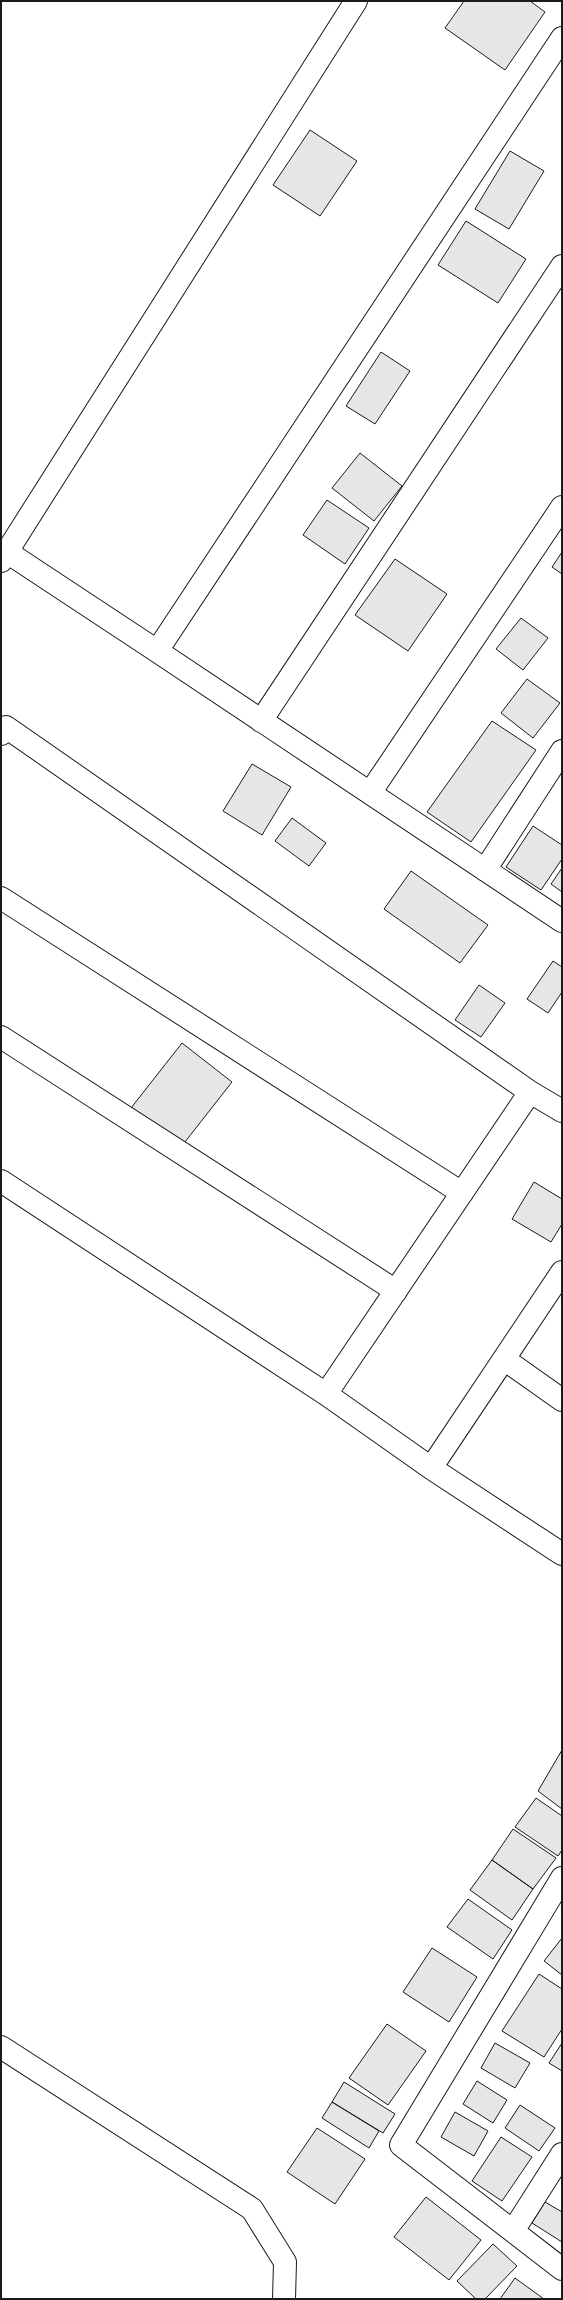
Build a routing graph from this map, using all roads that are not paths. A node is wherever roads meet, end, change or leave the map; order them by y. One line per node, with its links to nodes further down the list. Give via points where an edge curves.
1 (356, 1): 5 (street)
2 (562, 38): 6 (street)
3 (562, 266): 7 (street)
4 (562, 507): 10 (street)
5 (4, 556): 6 (street)
6 (157, 651): 7 (street)
7 (261, 721): 10 (street)
8 (3, 728): 15 (street)
9 (562, 751): 11 (street)
10 (370, 793): 11 (street)
11 (485, 870): 13 (street)
12 (1, 898): 18 (street)
13 (562, 921)
14 (1, 1037): 20 (street)
15 (530, 1092): 16 (street); 18 (street)
16 (562, 1111)
17 (1, 1181): 22 (street)
18 (462, 1193): 20 (street)
19 (562, 1272): 21 (street)
20 (396, 1291): 22 (street)
21 (504, 1359): 23 (street); 24 (street)
22 (326, 1394): 24 (street)
23 (562, 1400)
24 (431, 1468): 25 (street)
25 (562, 1554)
26 (562, 1878): 29 (street, via 401,2145)
27 (1, 2047): 31 (street, via 252,2209 285,2262)
28 (562, 2154): 29 (street)
29 (513, 2231): 30 (street)
30 (562, 2269)
31 (284, 2299)

